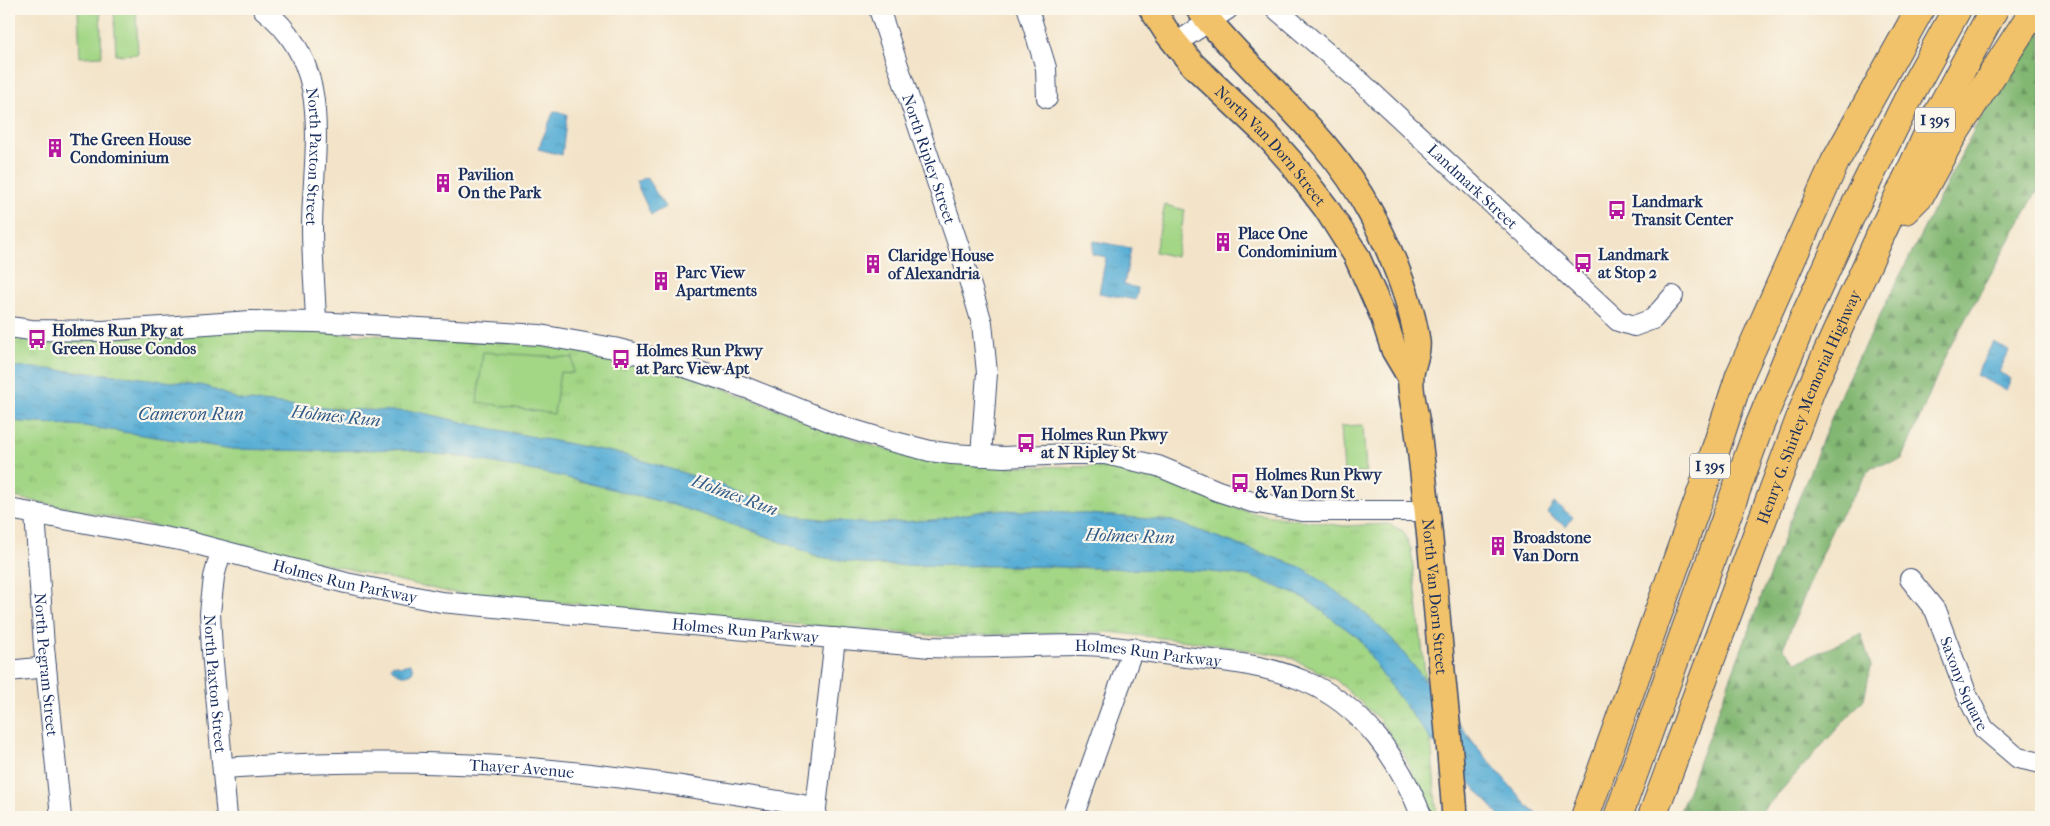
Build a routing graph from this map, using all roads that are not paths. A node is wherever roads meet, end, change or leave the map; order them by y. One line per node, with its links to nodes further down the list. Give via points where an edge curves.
1 (263, 9): 17 (street, North Paxton Street, via 296,44 313,89 317,126 312,228)
2 (879, 9): 20 (street, North Ripley Street, via 982,322 987,373)
3 (1028, 9): 13 (street, via 1046,68)
4 (1152, 9): 12 (main road, North Van Dorn Street)
5 (1276, 9): 16 (street, Landmark Street, via 1362,83 1618,321 1634,326 1653,319)
6 (1913, 9): 14 (highway)
7 (1920, 9): 14 (highway, I 395)
8 (1957, 9): 39 (highway, via 1914,87 1804,318 1732,498)
9 (1994, 9): 15 (highway, Henry G. Shirley Memorial Highway / I 395, via 1935,119)
10 (2036, 9): 15 (highway, via 1951,138 1920,195)
11 (1212, 13): 12 (street); 19 (main road, North Van Dorn Street, via 1228,44 1313,131 1339,163 1370,211 1394,263 1414,326 1418,343)
12 (1176, 43): 19 (main road, North Van Dorn Street, via 1193,65 1266,134 1326,208 1356,255 1394,350)
13 (1047, 98)
14 (1856, 123): 38 (highway, I 395, via 1834,162 1740,375)
15 (1881, 234): 40 (highway, Henry G. Shirley Memorial Highway / I 395, via 1812,389)
16 (1673, 296)
17 (316, 322): 18 (street, via 251,321 103,331); 20 (street, via 518,333 614,348 704,372 870,436 930,451)
18 (9, 327)
19 (1410, 377): 22 (main road, North Van Dorn Street)
20 (981, 456): 22 (street, via 1105,454 1158,466 1252,502 1302,511)
21 (9, 509): 23 (street, Holmes Run Parkway)
22 (1428, 511): 37 (main road, North Van Dorn Street)
23 (35, 513): 24 (street, Holmes Run Parkway, via 185,541); 28 (street, North Pegram Street)
24 (221, 551): 26 (street, Holmes Run Parkway, via 385,592 441,602); 31 (street, North Paxton Street, via 210,613)
25 (1910, 579): 30 (street, Saxony Square, via 1935,610 1967,695 1984,729 2018,758)
26 (835, 638): 27 (street, Holmes Run Parkway, via 958,648 1082,645); 32 (street)
27 (1133, 648): 35 (street); 36 (street, Holmes Run Parkway, via 1266,669 1306,681 1344,705 1377,737 1394,760)
28 (46, 667): 29 (street); 33 (street, North Pegram Street)
29 (9, 671)
30 (2041, 763)
31 (224, 768): 32 (street, Thayer Avenue, via 344,763 476,765 590,775); 34 (street, North Paxton Street)
32 (815, 812)
33 (61, 817)
34 (227, 817)
35 (1073, 817)
36 (1422, 817)
37 (1455, 817)
38 (1585, 817)
39 (1618, 817)
40 (1652, 817)

